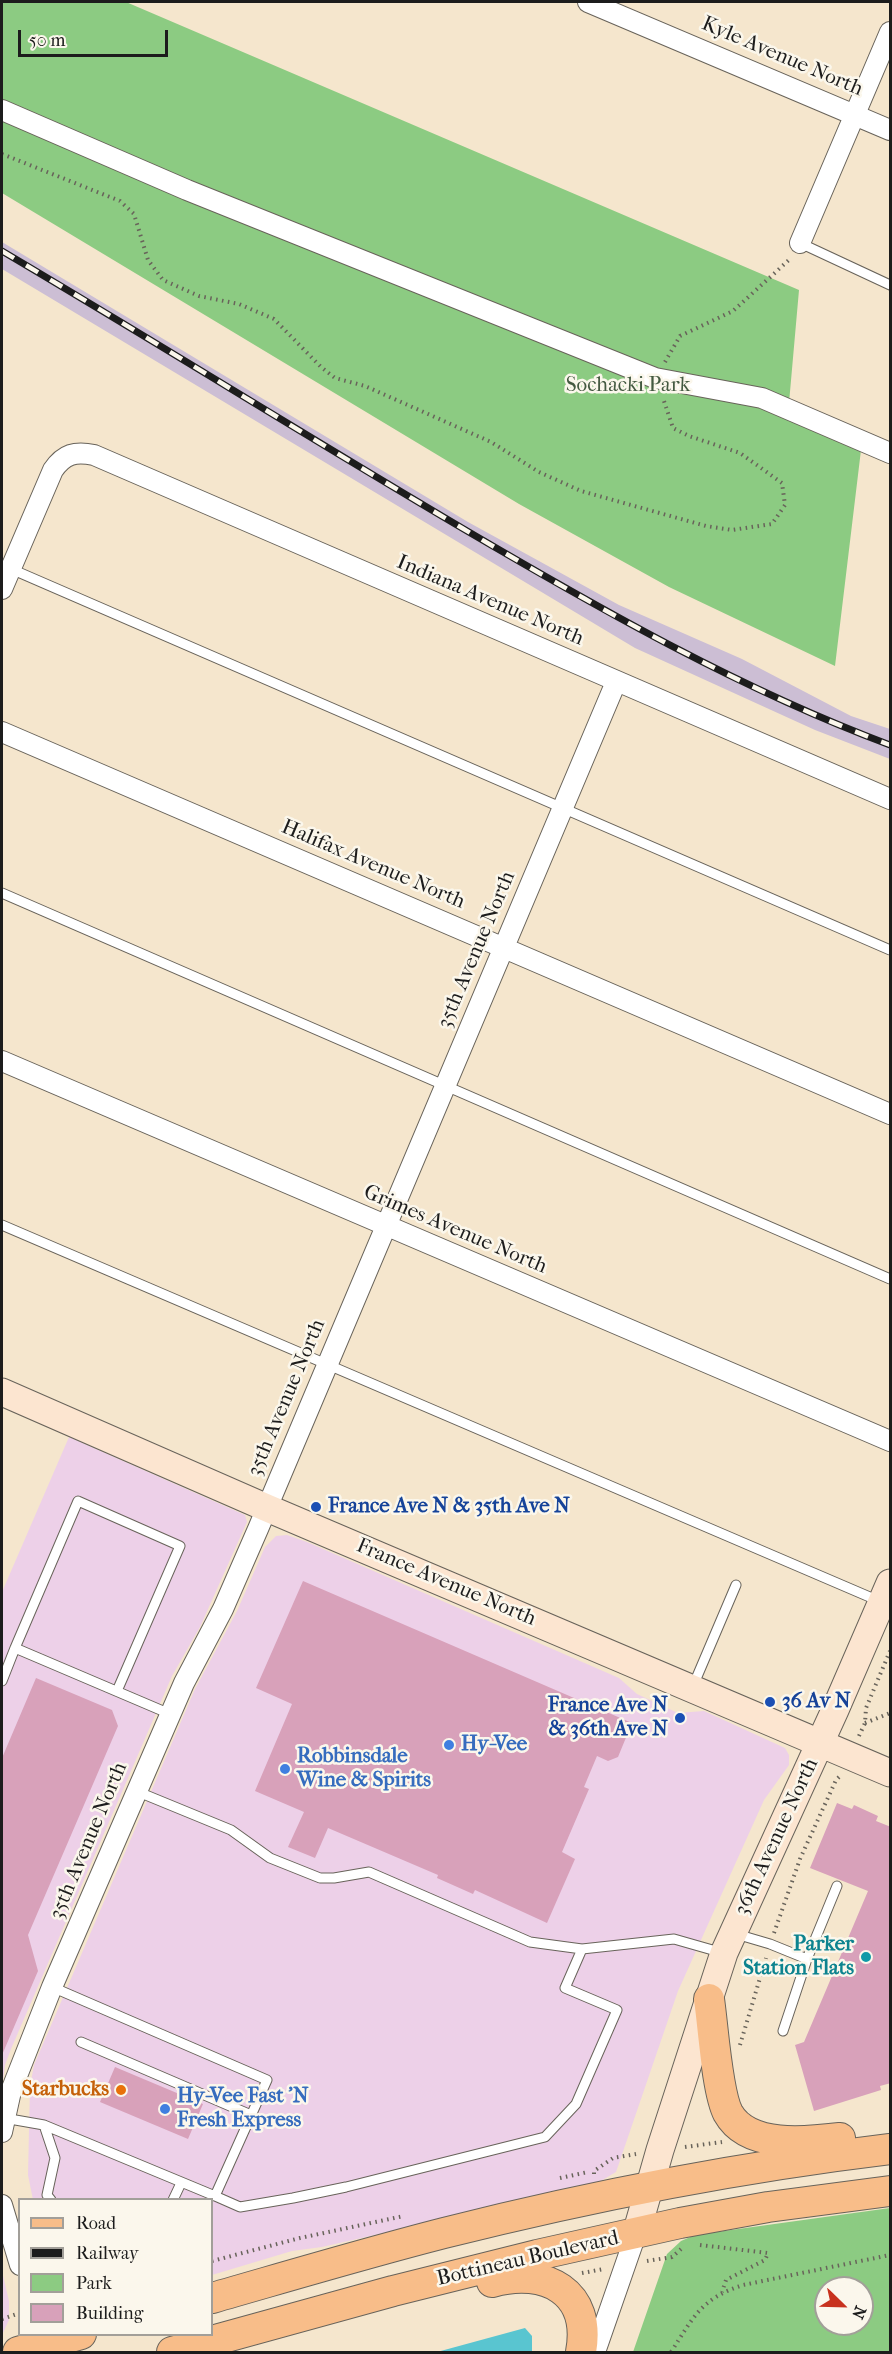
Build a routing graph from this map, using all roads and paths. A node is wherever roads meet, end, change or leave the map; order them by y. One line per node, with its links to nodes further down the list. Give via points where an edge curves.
1 (588, 2): 4 (street, Kyle Avenue North)
2 (891, 32): 4 (street)
3 (2, 111): 9 (street, via 187,190)
4 (855, 115): 5 (street, Kyle Avenue North); 7 (street)
5 (891, 130)
6 (2, 154): 9 (path, via 120,201 135,214 148,260 162,280 274,319 336,378 365,386 491,442 538,472 581,491 732,530 772,524 785,506 782,483 740,453 673,428)
7 (800, 243): 8 (lane); 9 (path, via 796,254 733,311 680,336)
8 (891, 285)
9 (655, 378): 10 (street, via 762,398)
10 (891, 453)
11 (6, 567): 12 (street); 13 (street, Indiana Avenue North, via 60,459 81,452); 16 (lane)
12 (2, 589)
13 (616, 682): 15 (street, Indiana Avenue North); 16 (street, 35th Avenue North)
14 (2, 732): 18 (street, Halifax Avenue North)
15 (891, 800)
16 (562, 809): 18 (street, 35th Avenue North); 19 (lane)
17 (2, 893): 21 (lane)
18 (504, 947): 21 (street, 35th Avenue North); 22 (street, Halifax Avenue North)
19 (891, 950)
20 (2, 1061): 24 (street, Grimes Avenue North)
21 (446, 1085): 24 (street, 35th Avenue North); 25 (lane)
22 (891, 1114)
23 (2, 1225): 26 (lane)
24 (386, 1227): 26 (street, 35th Avenue North); 28 (street, Grimes Avenue North)
25 (891, 1279)
26 (328, 1364): 29 (street, 35th Avenue North); 31 (lane)
27 (2, 1392): 29 (street, France Avenue North)
28 (891, 1441)
29 (267, 1508): 35 (street, France Avenue North); 38 (street, 35th Avenue North, via 223,1609)
30 (736, 1585): 35 (lane)
31 (886, 1593): 39 (street, 36th Avenue North)
32 (15, 1648): 34 (lane); 36 (lane); 36 (lane, via 78,1501 180,1545)
33 (891, 1652): 37 (path, via 867,1708 865,1723)
34 (2, 1681)
35 (692, 1689): 39 (street, France Avenue North)
36 (117, 1691): 38 (lane)
37 (891, 1713)
38 (170, 1714): 41 (street, 35th Avenue North)
39 (820, 1744): 40 (street, France Avenue North); 43 (street, 36th Avenue North)
40 (891, 1773)
41 (136, 1791): 44 (lane, via 231,1830 270,1858 320,1878 369,1872 530,1942); 46 (street, 35th Avenue North)
42 (837, 1886): 45 (lane)
43 (729, 1943): 44 (lane, via 674,1940); 45 (lane, via 770,1944); 47 (street, 36th Avenue North)
44 (582, 1949): 60 (lane, via 565,1988 617,2010 576,2104 545,2137 282,2200 240,2207)
45 (807, 1959): 48 (lane)
46 (52, 1987): 50 (lane, via 267,2080); 51 (street, 35th Avenue North)
47 (709, 2000): 53 (main road, via 722,2094 728,2113 740,2127 775,2140 816,2141); 58 (street, 36th Avenue North)
48 (783, 2031)
49 (81, 2042): 50 (lane)
50 (251, 2115): 60 (lane)
51 (2, 2122): 52 (lane)
52 (44, 2125): 57 (lane); 61 (lane, via 55,2158 47,2195)
53 (891, 2131)
54 (891, 2149): 58 (main road, Bottineau Boulevard, via 710,2175)
55 (594, 2171): 56 (path)
56 (552, 2180)
57 (181, 2182): 60 (lane); 62 (lane)
58 (650, 2188): 65 (street, 36th Avenue North); 71 (main road, Bottineau Boulevard, via 442,2234)
59 (891, 2190): 65 (main road, Bottineau Boulevard, via 757,2209)
60 (215, 2196)
61 (50, 2198)
62 (173, 2198)
63 (2, 2205): 68 (street)
64 (413, 2214): 69 (path)
65 (636, 2234): 77 (main road, Bottineau Boulevard, via 404,2288); 80 (street)
66 (699, 2245): 70 (path, via 768,2253 765,2260 726,2280)
67 (891, 2255): 70 (path)
68 (18, 2258)
69 (213, 2261)
70 (722, 2292): 81 (path, via 700,2308)
71 (213, 2298)
72 (18, 2314): 73 (path)
73 (2, 2319)
74 (74, 2336): 75 (main road)
75 (47, 2344): 76 (main road)
76 (18, 2352)
77 (172, 2352)
78 (222, 2352): 79 (main road, via 259,2348 507,2278 526,2277 542,2279 560,2288 575,2302 583,2320)
79 (581, 2352)
80 (596, 2352)
81 (671, 2352)

